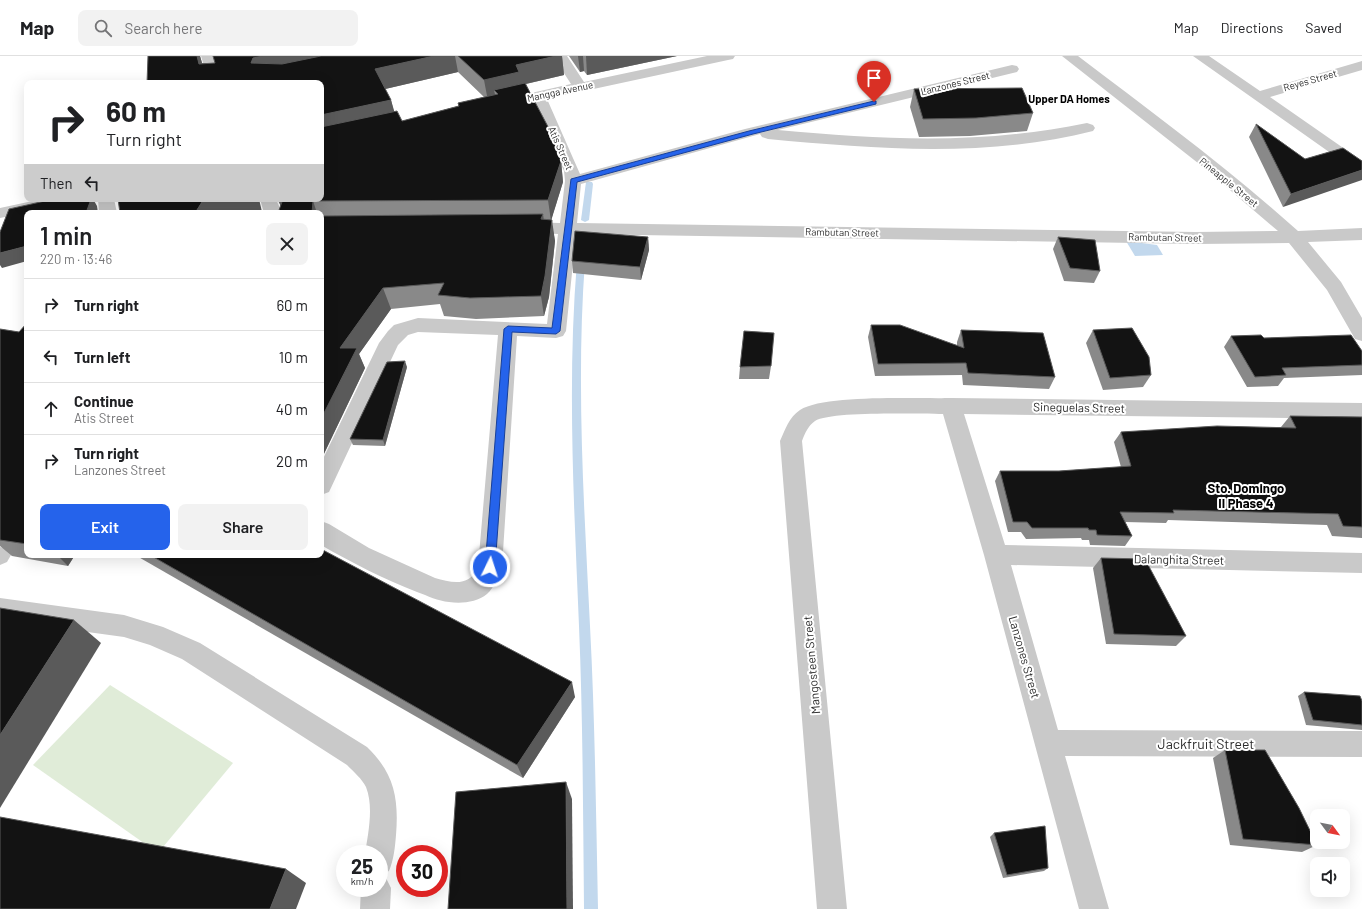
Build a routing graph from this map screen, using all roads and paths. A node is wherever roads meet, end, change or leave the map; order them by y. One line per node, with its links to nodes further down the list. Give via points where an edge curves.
1 (208, 56): 8 (street)
2 (560, 56): 9 (street)
3 (728, 56): 9 (street, Mangga Avenue)
4 (1072, 56): 24 (street, Pineapple Street, via 1220,173)
5 (1200, 56): 11 (street)
6 (1362, 65): 11 (street, Reyes Street)
7 (1012, 69): 14 (street, Lanzones Street)
8 (215, 80)
9 (580, 86): 10 (street, Mangga Avenue)
10 (538, 96): 12 (street, Mangga Avenue); 18 (street, Atis Street, via 572,171)
11 (1258, 96): 16 (street)
12 (507, 103)
13 (1087, 128): 14 (street, via 1007,142 960,143 888,142)
14 (751, 132): 18 (street, Lanzones Street)
15 (1362, 147): 16 (street)
16 (1342, 154): 17 (street)
17 (1362, 168)
18 (573, 181): 21 (street, Atis Street)
19 (53, 202): 20 (street)
20 (0, 213)
21 (569, 227): 22 (street, Rambutan Street); 24 (street, Rambutan Street, via 1180,238); 25 (street, Atis Street, via 556,331)
22 (505, 228)
23 (1362, 234): 24 (street, Rambutan Street)
24 (1294, 237): 26 (street, Pineapple Street, via 1334,286)
25 (508, 329): 30 (street, via 418,324 400,330 389,343); 31 (street, via 490,567 479,587 465,592 445,591 386,567)
26 (1362, 334)
27 (951, 406): 28 (street, Sineguelas Street); 29 (street, Sineguelas Street, via 840,408 817,412); 32 (street, Lanzones Street)
28 (1362, 411)
29 (800, 422): 40 (street, Mangosteen Street, via 791,441)
30 (324, 480)
31 (324, 533)
32 (996, 555): 33 (street, Dalanghita Street); 35 (street, Lanzones Street)
33 (1362, 564)
34 (0, 609): 37 (street, via 124,626 154,635 190,651 357,756 379,783 382,800)
35 (1050, 743): 36 (street, Jackfruit Street); 41 (street, Lanzones Street)
36 (1362, 744)
37 (380, 845)
38 (375, 897): 39 (street)
39 (374, 909)
40 (832, 909)
41 (1094, 909)

